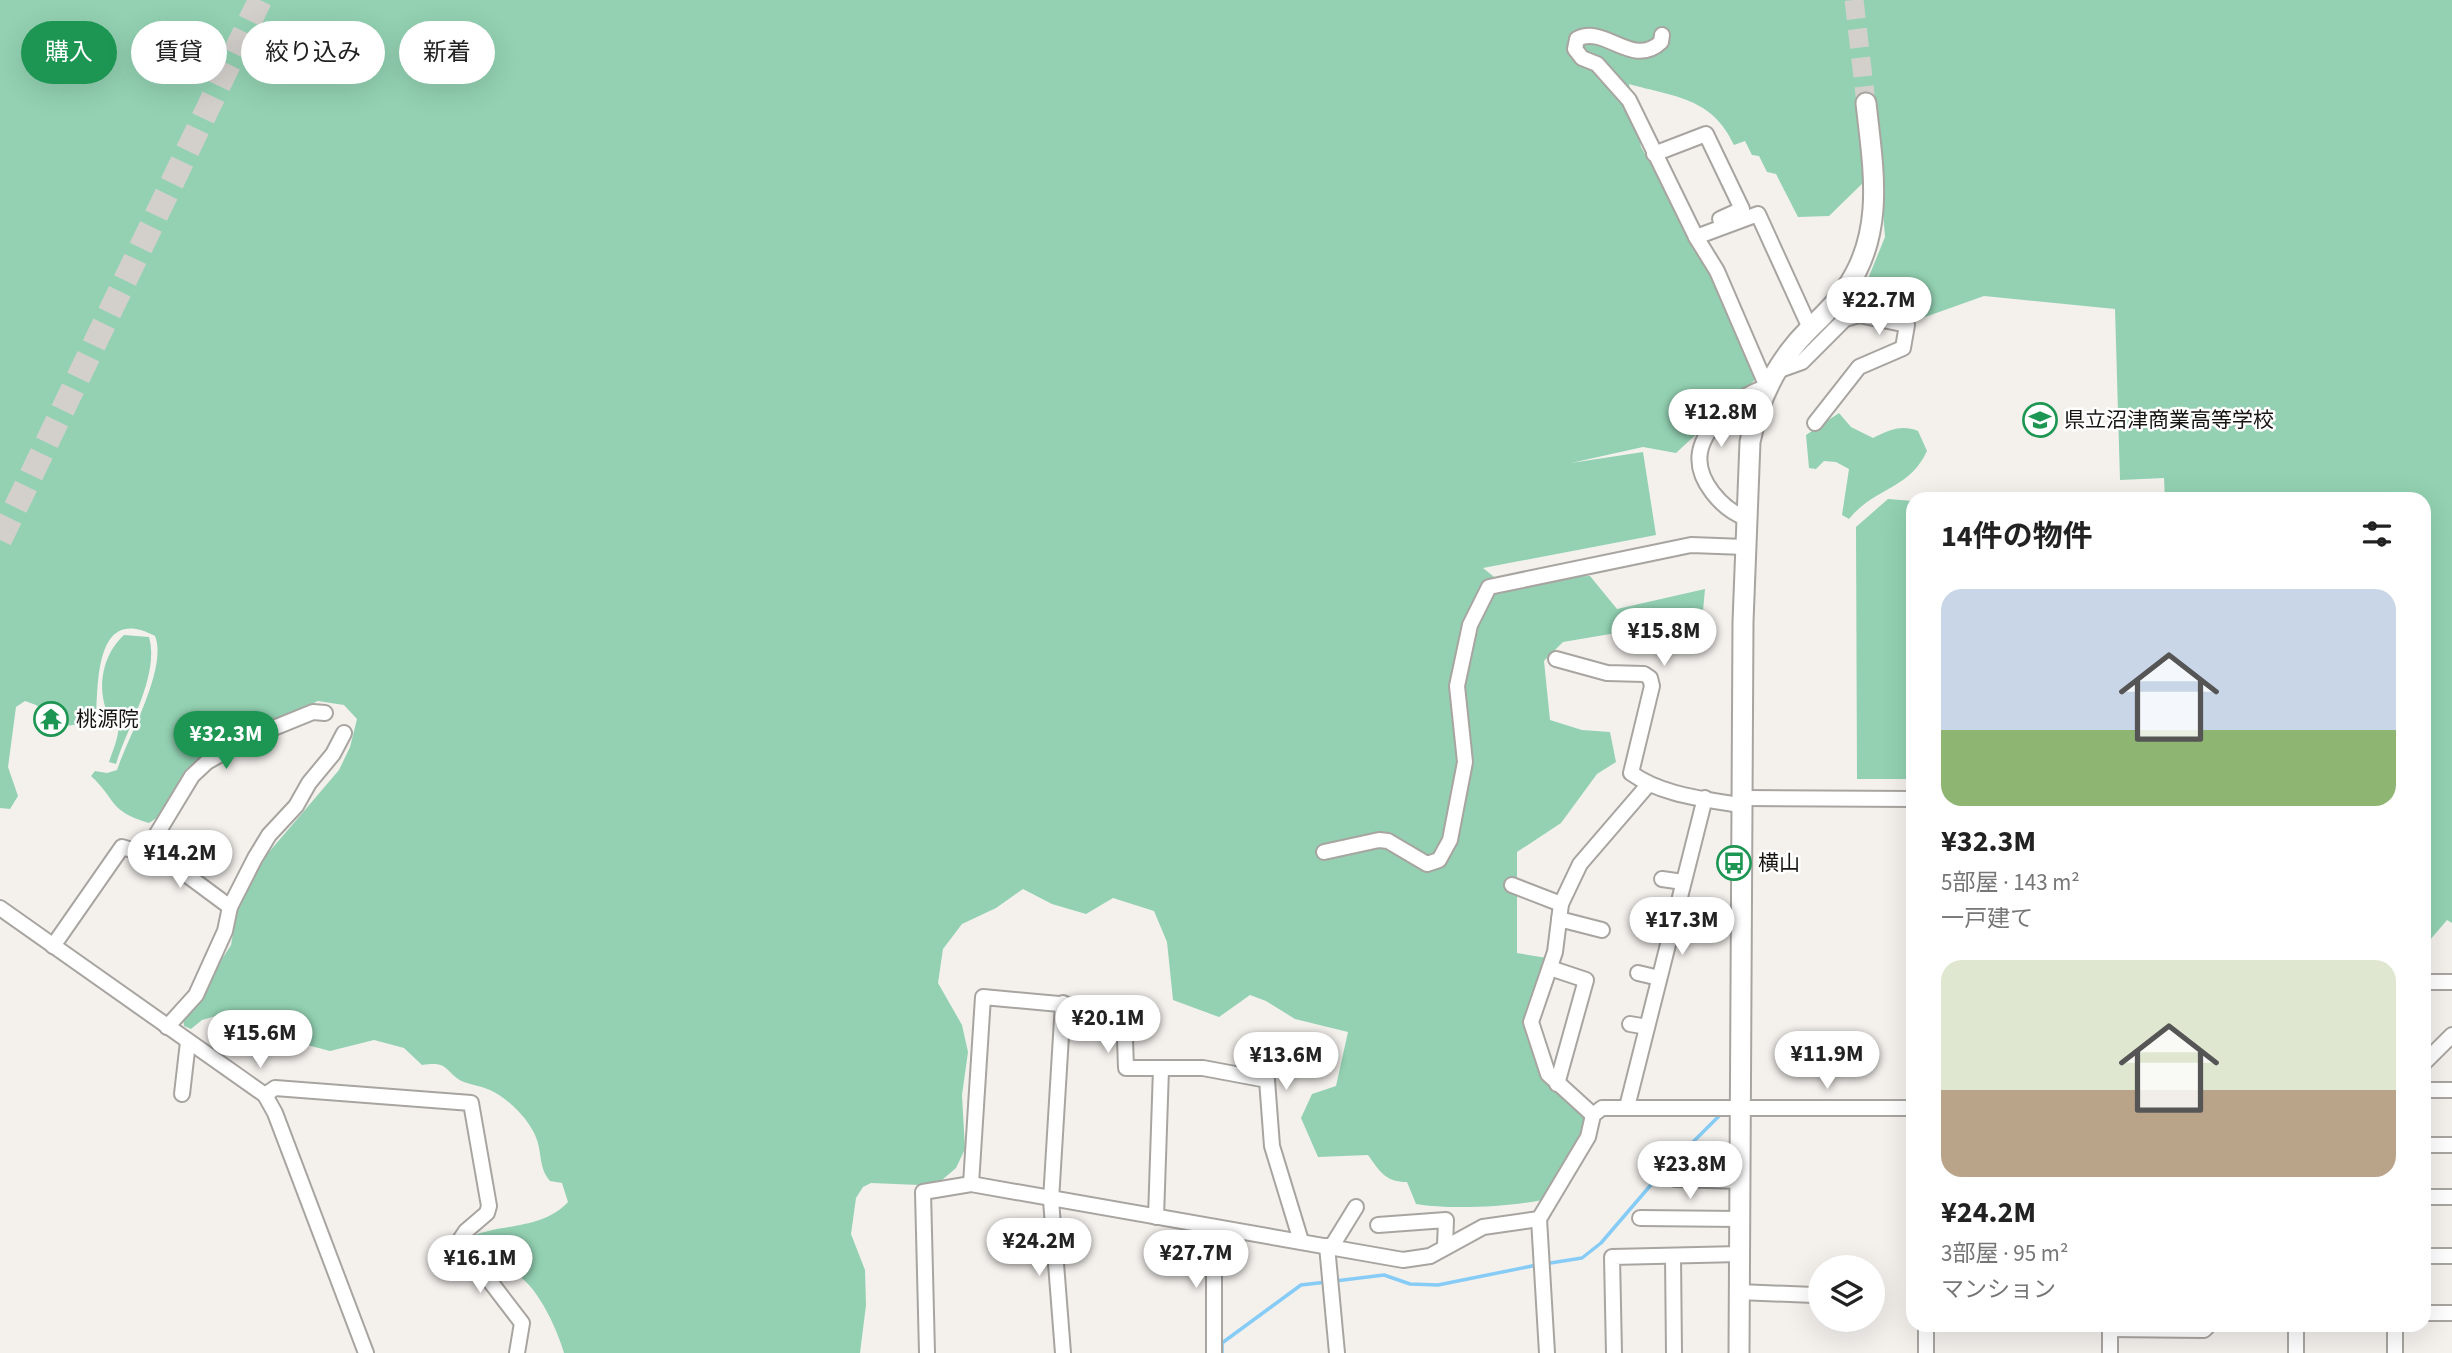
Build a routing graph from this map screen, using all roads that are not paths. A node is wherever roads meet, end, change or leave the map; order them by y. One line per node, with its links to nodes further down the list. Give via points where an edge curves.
1 (1662, 35): 3 (street, via 1661,42 1645,51 1628,50 1597,34 1577,39 1575,49 1597,64 1629,100)
2 (1866, 103): 6 (main road, via 1876,194 1868,241 1846,290)
3 (1654, 154): 4 (street, via 1706,134 1742,209 1716,220); 5 (street)
4 (1714, 230): 5 (street); 6 (street, via 1758,214)
5 (1696, 237): 7 (street)
6 (1810, 328): 7 (main road)
7 (1772, 379): 8 (street, via 1802,362 1845,319 1858,315 1906,325 1903,348 1859,366); 9 (main road, via 1755,416 1750,442); 9 (street, via 1718,419 1700,452 1701,468 1716,499)
8 (1815, 424)
9 (1746, 518): 10 (main road)
10 (1745, 547): 17 (main road); 19 (street, via 1691,545 1489,587 1470,625 1457,686 1465,762 1450,840 1439,860 1427,864 1379,840)
11 (1556, 659): 14 (street, via 1606,673 1650,678 1631,773)
12 (325, 713): 18 (street, via 313,712 249,738 207,762 192,776)
13 (344, 733): 24 (street, via 296,806 269,835)
14 (1648, 785): 15 (street); 23 (street, via 1580,864)
15 (1704, 798): 17 (street); 21 (street)
16 (1906, 799): 17 (street)
17 (1744, 802): 50 (main road)
18 (149, 847): 24 (street); 30 (street, via 122,848)
19 (1324, 852)
20 (1661, 878): 21 (street)
21 (1683, 882): 29 (street)
22 (1512, 885): 23 (street)
23 (1561, 904): 26 (street)
24 (230, 907): 38 (street, via 225,931 196,995)
25 (0, 908): 30 (street)
26 (1559, 919): 28 (street); 31 (street)
27 (1651, 926): 29 (street)
28 (1602, 930)
29 (1671, 930): 33 (street)
30 (53, 946): 38 (street)
31 (1550, 968): 44 (street, via 1531,1022 1548,1074); 44 (street, via 1586,980)
32 (1638, 973): 33 (street)
33 (1659, 978): 39 (street)
34 (2431, 982): 35 (street)
35 (2452, 982)
36 (1063, 1003): 43 (street, via 1124,1010 1126,1068); 57 (street, via 982,998); 60 (street)
37 (1630, 1024): 39 (street)
38 (167, 1027): 41 (street)
39 (1647, 1027): 49 (street)
40 (2452, 1035): 42 (street)
41 (188, 1042): 47 (street); 48 (street)
42 (2431, 1053)
43 (1161, 1069): 64 (street); 70 (street, via 1203,1068 1268,1080 1272,1146)
44 (1557, 1084): 52 (street)
45 (2431, 1090): 46 (street)
46 (2452, 1090)
47 (183, 1094)
48 (265, 1095): 63 (street, via 275,1088 469,1101 486,1138 492,1176); 85 (street)
49 (1627, 1107): 50 (street); 52 (street, via 1602,1108)
50 (1741, 1108): 51 (street); 56 (main road)
51 (1906, 1108)
52 (1593, 1115): 66 (street, via 1588,1137)
53 (2431, 1145): 54 (street)
54 (2452, 1145)
55 (1675, 1179): 56 (street)
56 (1740, 1181): 67 (main road)
57 (971, 1185): 60 (street); 87 (street, via 923,1192)
58 (2431, 1197): 59 (street)
59 (2452, 1197)
60 (1051, 1200): 64 (street); 88 (street)
61 (1356, 1207): 72 (street)
62 (503, 1210): 63 (street)
63 (487, 1213): 86 (street, via 466,1231 452,1252 458,1265 486,1276 522,1323)
64 (1156, 1217): 69 (street)
65 (1640, 1218): 67 (street)
66 (1539, 1219): 71 (street, via 1483,1227); 91 (street)
67 (1740, 1219): 73 (main road)
68 (1378, 1225): 71 (street, via 1446,1220)
69 (1214, 1227): 70 (street); 89 (street)
70 (1301, 1241): 72 (street)
71 (1446, 1245): 72 (street, via 1430,1256 1404,1260)
72 (1329, 1246): 90 (street)
73 (1740, 1254): 74 (street); 77 (main road)
74 (1673, 1256): 92 (street, via 1612,1257); 93 (street)
75 (2431, 1256): 76 (street)
76 (2452, 1256)
77 (1740, 1292): 78 (street); 94 (main road)
78 (1808, 1294)
79 (2431, 1313): 80 (street)
80 (2452, 1313)
81 (1926, 1332): 95 (street)
82 (2110, 1332): 96 (street)
83 (2297, 1332): 97 (street)
84 (2395, 1332): 98 (street)
85 (366, 1353)
86 (517, 1353)
87 (927, 1353)
88 (1063, 1353)
89 (1214, 1353)
90 (1337, 1353)
91 (1547, 1353)
92 (1614, 1353)
93 (1674, 1353)
94 (1739, 1353)
95 (1926, 1353)
96 (2110, 1353)
97 (2297, 1353)
98 (2395, 1353)

